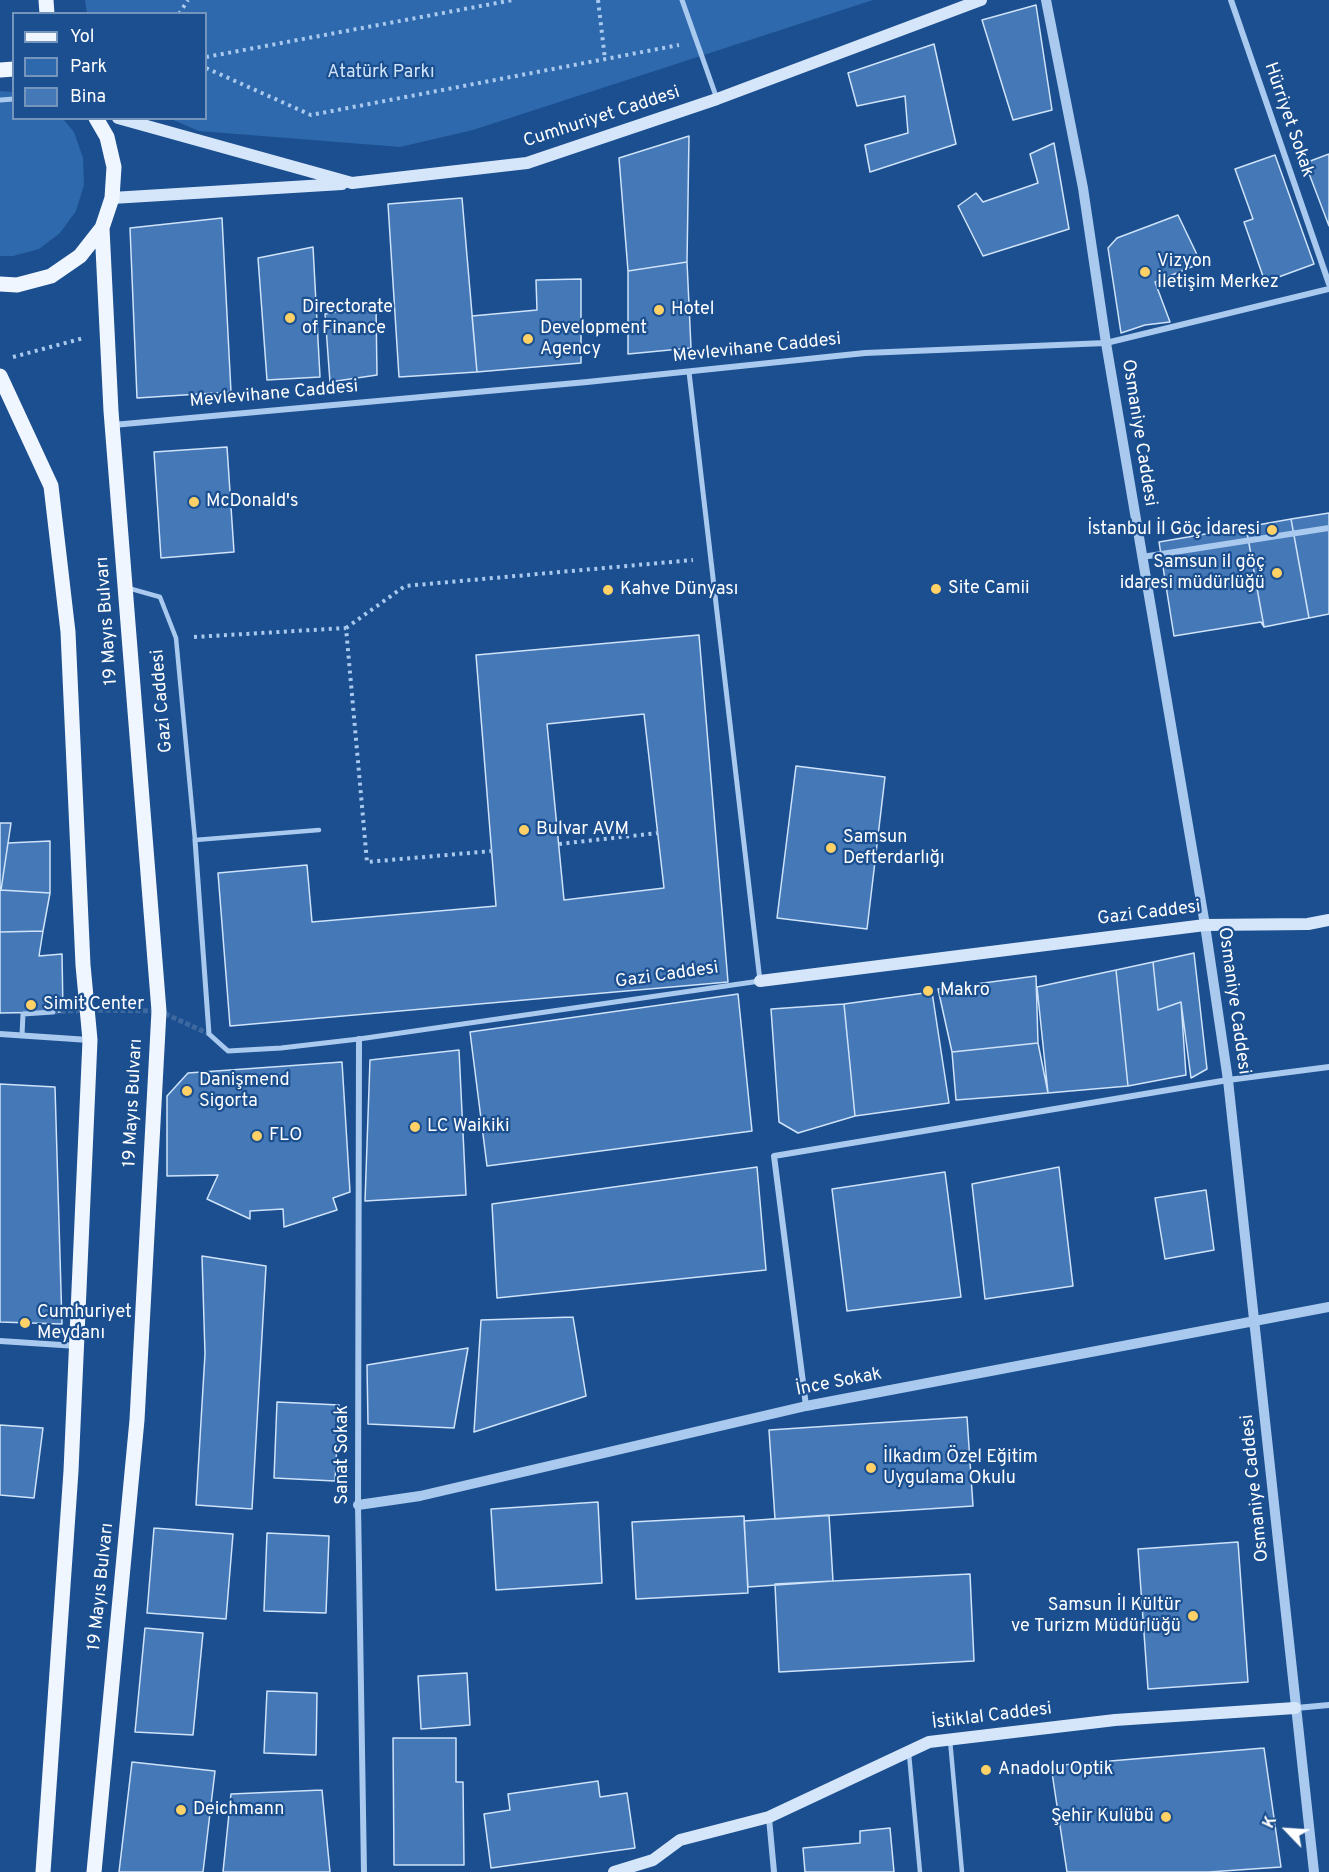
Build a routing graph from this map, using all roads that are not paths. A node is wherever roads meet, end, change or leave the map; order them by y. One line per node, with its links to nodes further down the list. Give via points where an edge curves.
1 (681, 0): 5 (street)
2 (981, 0): 5 (main road, Cumhuriyet Caddesi)
3 (1046, 0): 14 (street, Osmaniye Caddesi, via 1083,188)
4 (1231, 0): 12 (street, Hürriyet Sokak)
5 (717, 99): 8 (main road, Cumhuriyet Caddesi, via 527,163)
6 (97, 120): 9 (main road, via 114,167)
7 (125, 120): 8 (main road, Cumhuriyet Caddesi)
8 (352, 183): 9 (main road)
9 (112, 198): 10 (main road)
10 (102, 228): 11 (main road, via 80,256 51,276 17,285); 17 (main road, 19 Mayıs Bulvarı)
11 (0, 284)
12 (1329, 284)
13 (1329, 289): 14 (street, Mevlevihane Caddesi)
14 (1106, 343): 15 (street, Mevlevihane Caddesi, via 865,353); 19 (street, Osmaniye Caddesi)
15 (689, 372): 17 (street, Mevlevihane Caddesi); 25 (street)
16 (0, 376): 30 (main road, 19 Mayıs Bulvarı, via 51,486 68,632)
17 (112, 425): 20 (main road, 19 Mayıs Bulvarı)
18 (1329, 528): 19 (street)
19 (1142, 557): 24 (street, Osmaniye Caddesi)
20 (125, 587): 22 (lane, Gazi Caddesi, via 160,597 176,638); 45 (main road, 19 Mayıs Bulvarı, via 159,1011 132,1487)
21 (319, 830): 22 (lane)
22 (195, 840): 29 (street, Gazi Caddesi, via 209,1034 228,1051)
23 (1329, 920): 24 (main road, Gazi Caddesi, via 1308,924)
24 (1205, 925): 25 (main road, Gazi Caddesi); 32 (street, Osmaniye Caddesi)
25 (760, 981): 29 (street, Gazi Caddesi)
26 (53, 1012): 28 (street, via 23,1014)
27 (0, 1034): 28 (street)
28 (22, 1035): 30 (street)
29 (359, 1039): 38 (street, Sanat Sokak)
30 (90, 1040): 36 (main road, 19 Mayıs Bulvarı)
31 (1329, 1068): 32 (street)
32 (1228, 1080): 34 (street, Osmaniye Caddesi); 37 (street, via 774,1156)
33 (1329, 1307): 34 (street, İnce Sokak)
34 (1255, 1321): 37 (street, İnce Sokak); 40 (street, Osmaniye Caddesi)
35 (0, 1341): 36 (street)
36 (78, 1346): 44 (main road, 19 Mayıs Bulvarı)
37 (806, 1406): 38 (street, İnce Sokak, via 420,1496)
38 (358, 1505): 46 (street, Sanat Sokak)
39 (1329, 1705): 40 (street, İstiklal Caddesi)
40 (1295, 1708): 41 (main road, İstiklal Caddesi, via 1115,1720); 51 (street, Osmaniye Caddesi)
41 (950, 1739): 42 (main road, İstiklal Caddesi, via 929,1742); 50 (lane)
42 (909, 1751): 43 (main road, İstiklal Caddesi); 49 (lane)
43 (769, 1817): 47 (main road, İstiklal Caddesi, via 680,1840 653,1860); 48 (street)
44 (43, 1872)
45 (94, 1872)
46 (364, 1872)
47 (614, 1872)
48 (774, 1872)
49 (920, 1872)
50 (962, 1872)
51 (1314, 1872)

